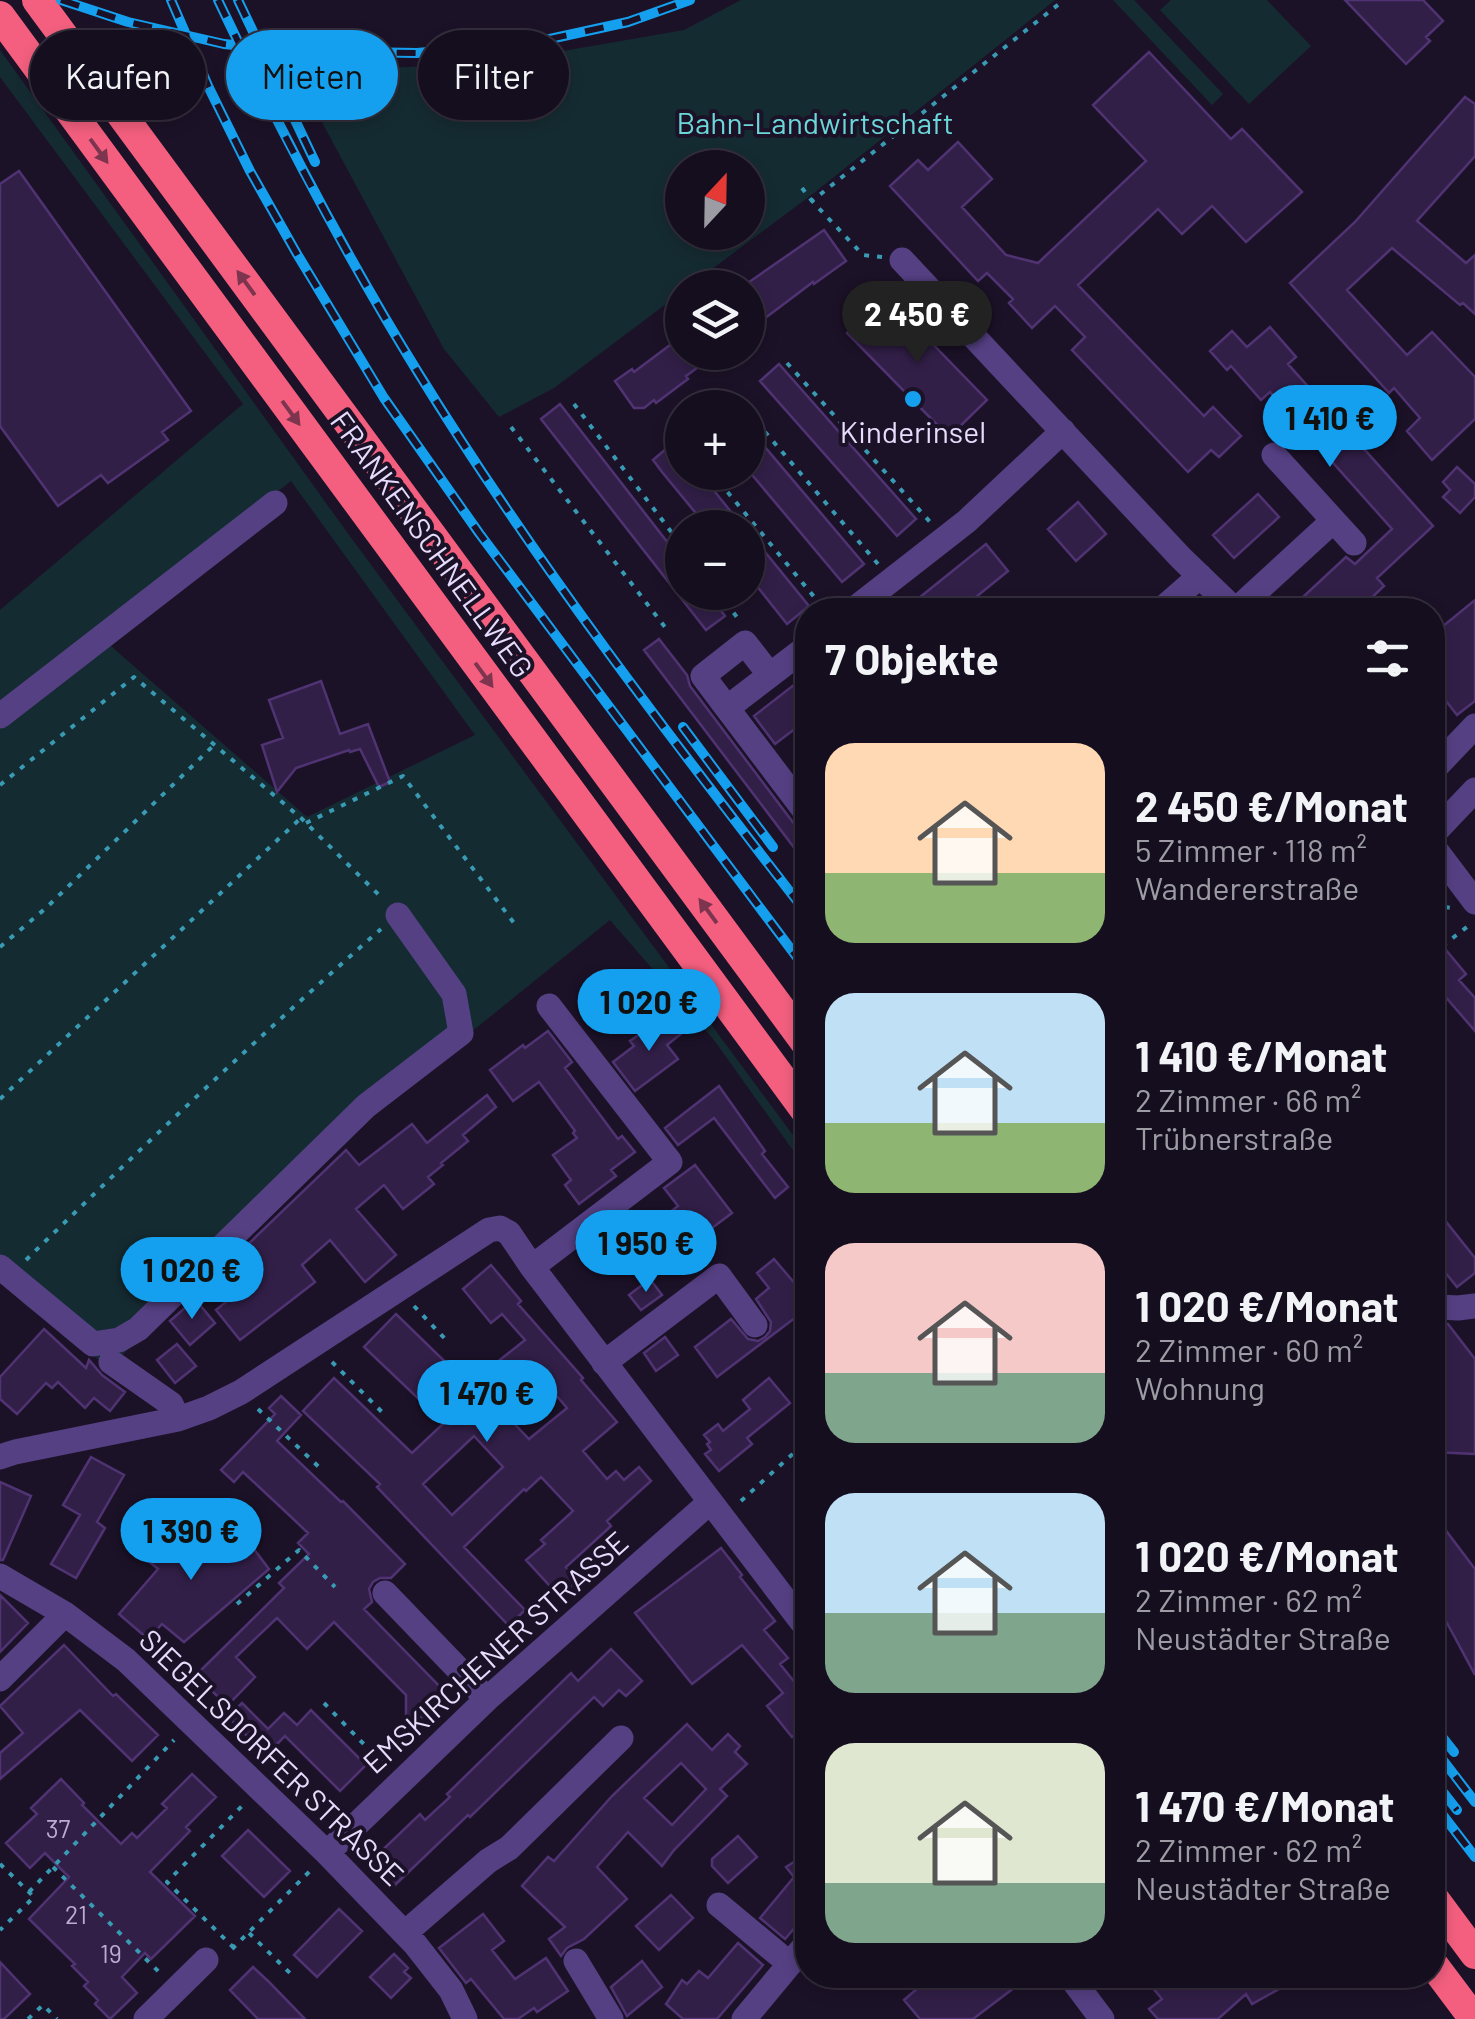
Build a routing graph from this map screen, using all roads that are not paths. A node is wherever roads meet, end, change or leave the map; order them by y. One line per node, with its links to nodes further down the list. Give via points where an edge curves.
1 (37, 0): 27 (highway, FRANKENSCHNELLWEG, one-way to 1)
2 (0, 16): 28 (highway, FRANKENSCHNELLWEG, one-way to 28)
3 (902, 260): 4 (street)
4 (1063, 432): 9 (street); 10 (street, via 967,521)
5 (1274, 455): 7 (street)
6 (275, 503): 17 (street)
7 (1334, 521): 8 (street); 13 (street)
8 (1354, 544)
9 (1200, 576): 11 (street); 12 (street)
10 (869, 598)
11 (1174, 598)
12 (1223, 598)
13 (1248, 598)
14 (795, 656): 15 (street)
15 (770, 675): 16 (street); 16 (street, via 746,643 703,676)
16 (727, 708): 21 (street)
17 (0, 716)
18 (1475, 726): 19 (street)
19 (1445, 757)
20 (1475, 790): 22 (street)
21 (795, 798)
22 (1445, 821)
23 (1445, 862): 24 (street)
24 (1475, 902)
25 (398, 914): 30 (street, via 454,994 461,1033 366,1106 138,1329 94,1344)
26 (550, 1006): 29 (street, via 670,1162)
27 (795, 1028)
28 (795, 1096)
29 (532, 1268): 35 (street); 36 (street, via 508,1233 489,1230 240,1392)
30 (5, 1272)
31 (1475, 1306): 32 (street)
32 (1445, 1307)
33 (755, 1325): 35 (street, via 718,1276)
34 (111, 1362): 36 (street, via 171,1404)
35 (604, 1362): 38 (street)
36 (178, 1419): 37 (street)
37 (5, 1449)
38 (716, 1510): 41 (street); 44 (street, EMSKIRCHENER STRASSE)
39 (0, 1576): 42 (street, SIEGELSDORFER STRASSE)
40 (385, 1593): 44 (street)
41 (795, 1598)
42 (66, 1614): 43 (street); 46 (street, SIEGELSDORFER STRASSE, via 126,1660)
43 (0, 1680)
44 (487, 1699): 46 (street, EMSKIRCHENER STRASSE)
45 (621, 1738): 49 (street, via 509,1848)
46 (327, 1853): 49 (street, SIEGELSDORFER STRASSE)
47 (719, 1906): 54 (street)
48 (1445, 1914): 50 (highway)
49 (405, 1933): 58 (street, SIEGELSDORFER STRASSE, via 452,1990)
50 (1475, 1954)
51 (795, 1958): 54 (street)
52 (206, 1960): 57 (street)
53 (576, 1961): 59 (street)
54 (790, 1964): 60 (street)
55 (1445, 1980): 62 (highway)
56 (1078, 1988): 61 (street)
57 (146, 2019)
58 (465, 2019)
59 (611, 2019)
60 (744, 2019)
61 (1102, 2019)
62 (1474, 2019)

